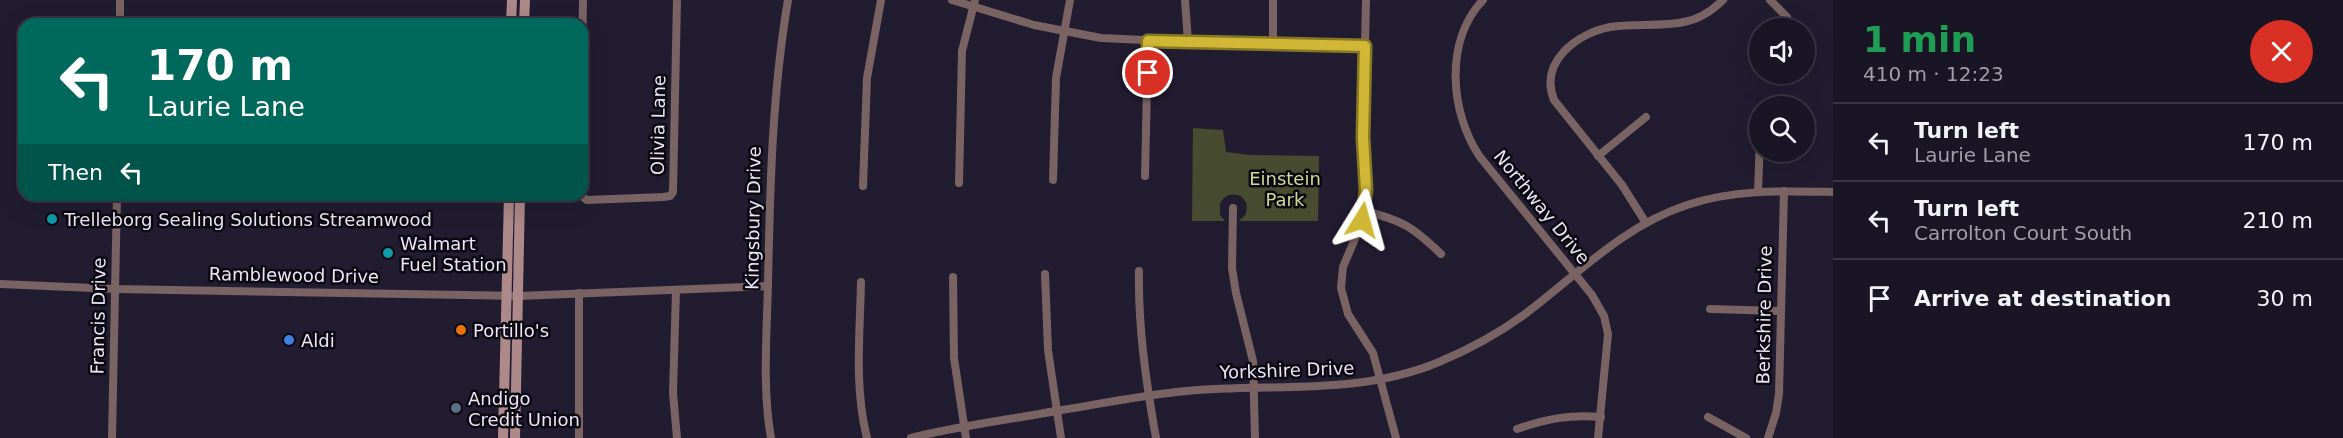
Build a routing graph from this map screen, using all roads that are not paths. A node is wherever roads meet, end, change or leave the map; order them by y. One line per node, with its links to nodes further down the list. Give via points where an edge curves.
1 (120, 0): 18 (street)
2 (512, 0): 19 (main road)
3 (525, 0): 20 (main road)
4 (583, 0): 21 (street)
5 (677, 0): 37 (street, Olivia Lane, via 673,192 663,198)
6 (788, 0): 51 (street, Kingsbury Drive, via 773,107)
7 (881, 0): 33 (street, via 867,78)
8 (952, 0): 16 (street)
9 (1070, 0): 22 (street)
10 (1185, 0): 24 (street)
11 (1273, 0): 25 (street)
12 (1366, 0): 26 (street)
13 (1483, 0): 47 (street, Northway Drive, via 1471,14 1460,38 1457,87 1462,123 1480,157)
14 (1723, 0): 28 (street, via 1711,12 1685,22 1600,30 1574,43 1558,57 1550,78 1554,100)
15 (1770, 0): 17 (street)
16 (974, 3): 22 (street); 32 (street, via 962,51)
17 (1787, 17)
18 (120, 18)
19 (511, 18)
20 (524, 18)
21 (583, 18)
22 (1064, 32): 23 (street); 31 (street, via 1055,88)
23 (1148, 41): 24 (street); 30 (street)
24 (1188, 42): 25 (street)
25 (1273, 44): 26 (street)
26 (1365, 46): 42 (street)
27 (1646, 117): 28 (street)
28 (1598, 156): 43 (street)
29 (1757, 162): 34 (street)
30 (1145, 176)
31 (1053, 180)
32 (959, 183)
33 (863, 186)
34 (1758, 191): 35 (street, Yorkshire Drive); 43 (street, Yorkshire Drive, via 1698,201)
35 (1784, 191): 36 (street, Yorkshire Drive); 58 (street, Berkshire Drive)
36 (1833, 192)
37 (588, 200)
38 (117, 201): 52 (street, Francis Drive)
39 (509, 201): 55 (main road)
40 (520, 201): 56 (main road)
41 (1233, 208): 60 (street, via 1233,277 1251,349)
42 (1364, 211): 44 (street, via 1402,222); 59 (street, via 1343,267 1341,288 1348,314 1373,353)
43 (1646, 223): 47 (street, Yorkshire Drive)
44 (1441, 254)
45 (1139, 271): 61 (street, via 1140,330)
46 (1045, 274): 62 (street, via 1047,339)
47 (1574, 274): 59 (street, Yorkshire Drive, via 1483,342 1427,367); 63 (street, Northway Drive, via 1598,303 1607,329)
48 (953, 277): 65 (street, via 954,358)
49 (861, 282): 73 (street, via 859,388)
50 (0, 285): 52 (street, Ramblewood Drive)
51 (768, 286): 53 (street, Ramblewood Drive); 72 (street, Kingsbury Drive, via 766,390)
52 (116, 289): 55 (street, Ramblewood Drive); 67 (street, Francis Drive)
53 (676, 290): 54 (street, Ramblewood Drive); 71 (street, via 673,393)
54 (579, 293): 56 (street, Ramblewood Drive); 70 (street)
55 (506, 296): 56 (street, Ramblewood Drive); 68 (main road)
56 (518, 296): 69 (main road)
57 (1710, 309): 58 (street)
58 (1781, 311): 82 (street, Berkshire Drive, via 1779,394)
59 (1380, 380): 60 (street, Yorkshire Drive, via 1324,387); 79 (street)
60 (1254, 388): 61 (street, Yorkshire Drive); 78 (street)
61 (1149, 396): 62 (street, Yorkshire Drive); 77 (street)
62 (1057, 411): 65 (street, Yorkshire Drive); 76 (street)
63 (1600, 417): 66 (street, via 1565,416); 80 (street, Northway Drive)
64 (1708, 417): 81 (street)
65 (964, 427): 74 (street, Yorkshire Drive); 75 (street)
66 (1517, 429)
67 (112, 438)
68 (503, 438)
69 (515, 438)
70 (579, 438)
71 (677, 438)
72 (771, 438)
73 (867, 438)
74 (910, 438)
75 (966, 438)
76 (1061, 438)
77 (1156, 438)
78 (1255, 438)
79 (1396, 438)
80 (1598, 438)
81 (1746, 438)
82 (1768, 438)

